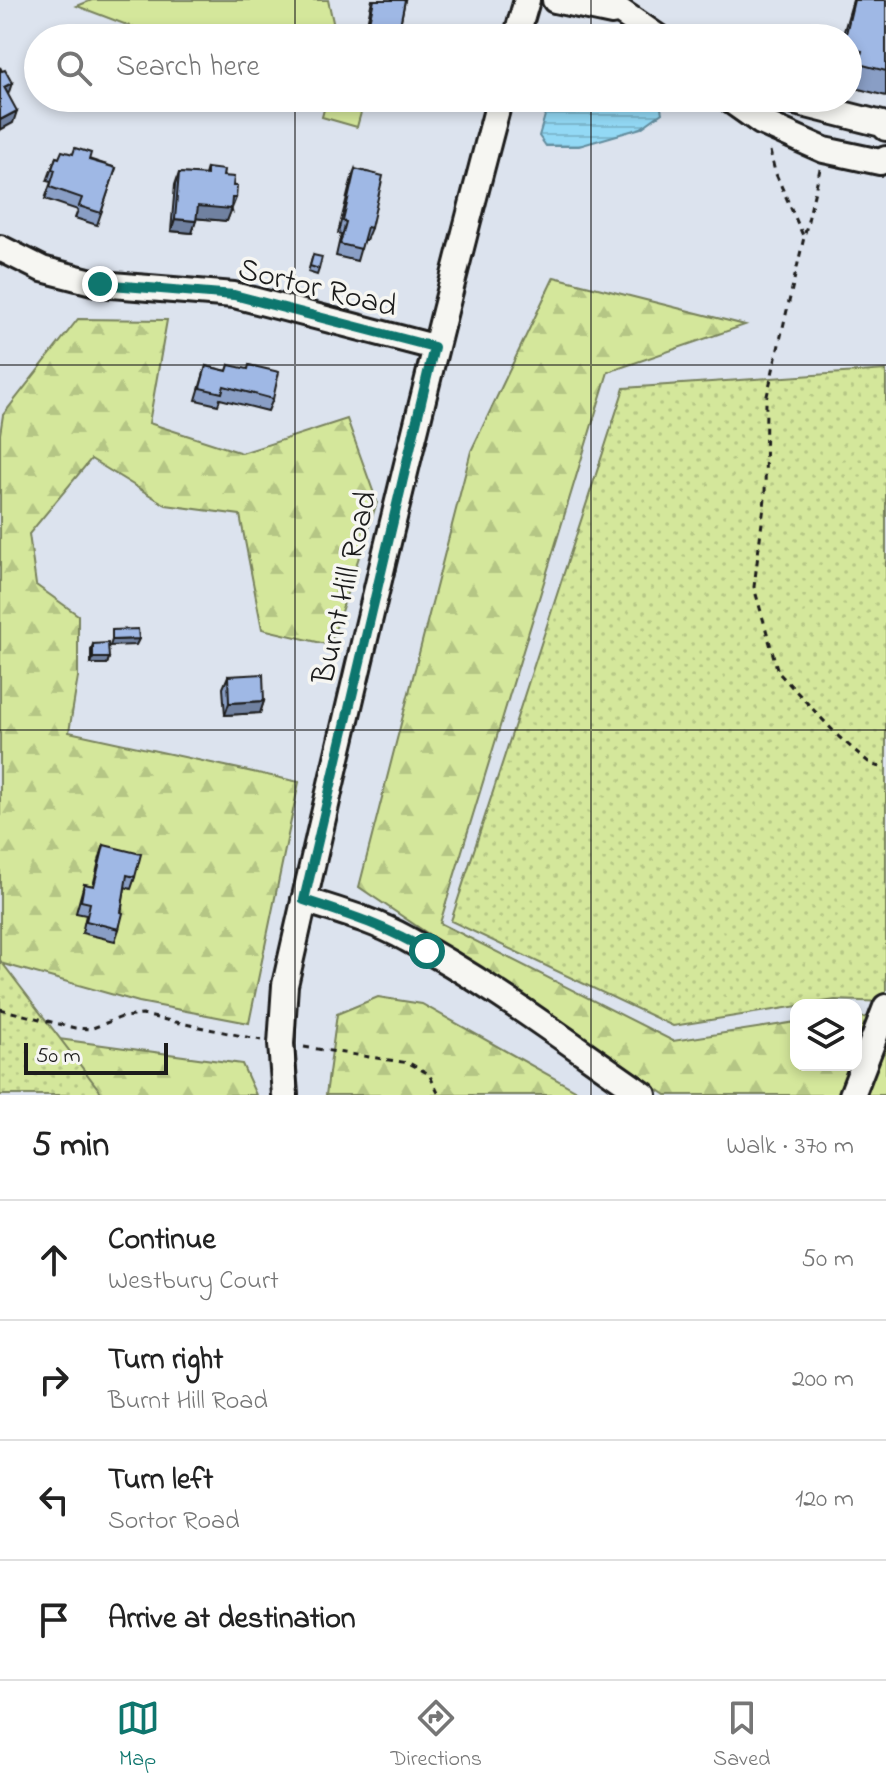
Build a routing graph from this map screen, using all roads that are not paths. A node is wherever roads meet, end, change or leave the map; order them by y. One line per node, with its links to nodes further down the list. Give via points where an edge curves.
1 (527, 0): 5 (street)
2 (555, 0): 4 (street)
3 (598, 0): 4 (street)
4 (622, 15): 6 (street)
5 (520, 24)
6 (636, 24)
7 (496, 112): 13 (street, Burnt Hill Road)
8 (748, 112): 11 (street, via 824,150)
9 (834, 112): 10 (street)
10 (886, 128)
11 (886, 159)
12 (0, 248): 13 (street, Sortor Road, via 42,269 100,284 234,295)
13 (434, 347): 14 (street, Burnt Hill Road)
14 (304, 900): 16 (street, Burnt Hill Road, via 285,985); 17 (street, via 406,938)
15 (886, 1007): 18 (street)
16 (285, 1095)
17 (644, 1095)
18 (852, 1095)

